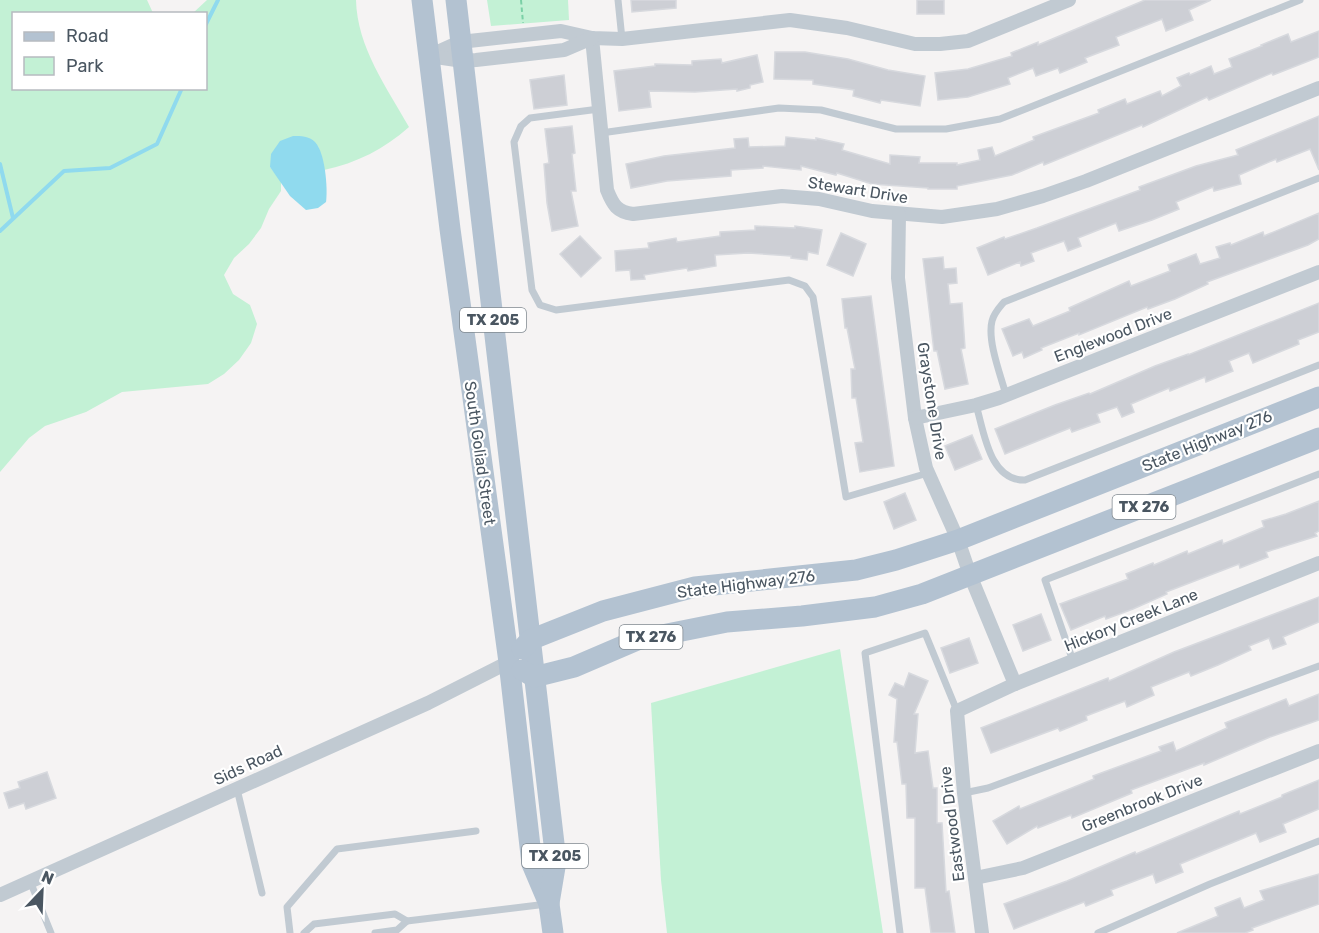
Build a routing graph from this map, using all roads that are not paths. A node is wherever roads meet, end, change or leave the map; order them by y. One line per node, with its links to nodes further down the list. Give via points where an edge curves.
1 (422, 0): 9 (main road, South Goliad Street / TX 205)
2 (456, 0): 8 (main road, South Goliad Street / TX 205)
3 (618, 0): 7 (lane)
4 (1069, 0): 7 (street, via 968,41 940,44 915,44 790,20)
5 (1300, 0): 12 (lane, via 989,121 946,129 896,129 821,110 779,108)
6 (592, 38): 7 (street); 8 (street, via 564,50); 8 (street, via 561,31); 11 (street, Stewart Drive)
7 (622, 39)
8 (462, 52): 9 (street); 27 (main road, South Goliad Street / TX 205)
9 (429, 56): 29 (main road, South Goliad Street / TX 205)
10 (1319, 88): 14 (street, Stewart Drive, via 1043,196 997,209 942,217)
11 (599, 109): 12 (street, Stewart Drive); 22 (lane, via 530,118 520,126 514,142 532,290 540,304 556,310 789,280 805,286 813,297 846,497)
12 (602, 132): 14 (street, Stewart Drive, via 607,190 623,213 782,195)
13 (1319, 178): 17 (lane, via 1004,302 991,323)
14 (899, 215): 20 (street, Graystone Drive, via 898,278)
15 (1319, 272): 17 (street, Englewood Drive)
16 (1319, 365): 19 (lane, via 1024,480 1008,477 994,463)
17 (1006, 395): 19 (street, Englewood Drive)
18 (1319, 397): 24 (main road, State Highway 276 / TX 276)
19 (976, 405): 20 (street, Englewood Drive)
20 (915, 418): 22 (street, Graystone Drive)
21 (1319, 438): 26 (main road, TX 276)
22 (928, 473): 24 (street, Graystone Drive)
23 (1319, 474): 28 (lane, via 1045,580)
24 (958, 540): 26 (street, Graystone Drive); 27 (main road, State Highway 276 / TX 276, via 856,570 694,587 603,612)
25 (1319, 563): 28 (street, Hickory Creek Lane)
26 (970, 575): 31 (main road, TX 276, via 875,607 727,622 637,640 574,667); 32 (street, Graystone Drive)
27 (530, 640): 29 (main road, State Highway 276 / TX 276); 31 (main road, South Goliad Street / TX 205)
28 (1073, 661): 32 (street, Hickory Creek Lane)
29 (509, 662): 31 (main road); 35 (street, Sids Road, via 428,704); 43 (main road, South Goliad Street / TX 205, via 532,864)
30 (1319, 666): 36 (lane, via 988,788)
31 (534, 677): 43 (main road, South Goliad Street / TX 205, via 556,861)
32 (1015, 684): 33 (street, Hickory Creek Lane)
33 (957, 711): 36 (street, Eastwood Drive); 50 (lane, via 925,633 865,653)
34 (1319, 751): 39 (street, Greenbrook Drive, via 1023,868)
35 (237, 789): 40 (street, Sids Road); 41 (lane)
36 (964, 793): 39 (street, Eastwood Drive)
37 (476, 831): 46 (lane, via 337,849 287,907)
38 (1319, 841): 52 (lane)
39 (975, 878): 51 (street, Eastwood Drive)
40 (30, 881): 42 (street, Sids Road); 45 (lane)
41 (262, 893)
42 (0, 895)
43 (549, 904): 44 (lane); 49 (main road, South Goliad Street / TX 205)
44 (407, 921): 47 (lane, via 395,914 314,924); 48 (lane, via 397,930)
45 (51, 933)
46 (290, 933)
47 (304, 933)
48 (375, 933)
49 (554, 933)
50 (900, 933)
51 (982, 933)
52 (1098, 933)

